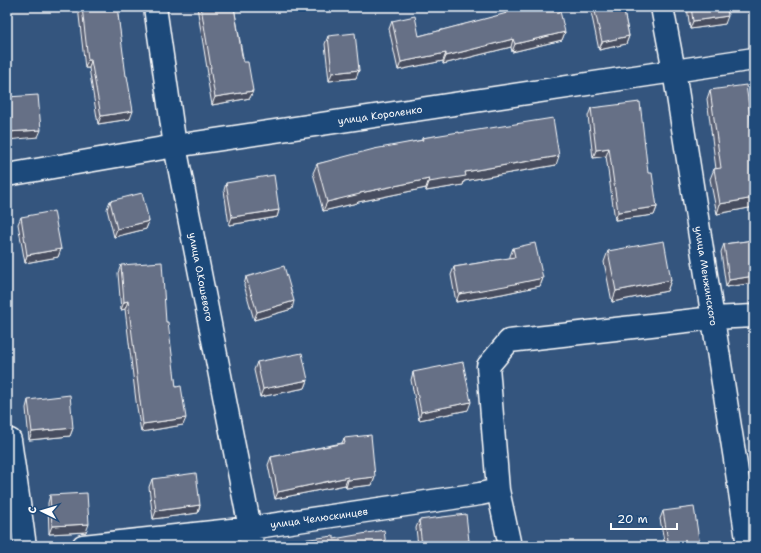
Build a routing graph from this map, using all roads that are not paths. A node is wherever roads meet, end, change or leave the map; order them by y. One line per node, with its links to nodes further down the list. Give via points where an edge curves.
1 (155, 7): 5 (street, улица О.Кошевого)
2 (662, 7): 4 (street, улица Менжинского)
3 (754, 59): 4 (street, улица Короленко)
4 (674, 71): 5 (street, улица Короленко); 8 (street, улица Менжинского)
5 (175, 146): 6 (street, улица Короленко); 11 (street, улица О.Кошевого)
6 (7, 175)
7 (754, 316): 8 (street)
8 (713, 318): 10 (street, via 509,341 488,366); 15 (street, улица Менжинского)
9 (7, 440): 12 (street, via 10,440)
10 (498, 490): 11 (street, улица Челюскинцев); 14 (street)
11 (251, 537): 13 (street, улица Челюскинцев)
12 (25, 546)
13 (83, 546)
14 (510, 546)
15 (748, 546)

